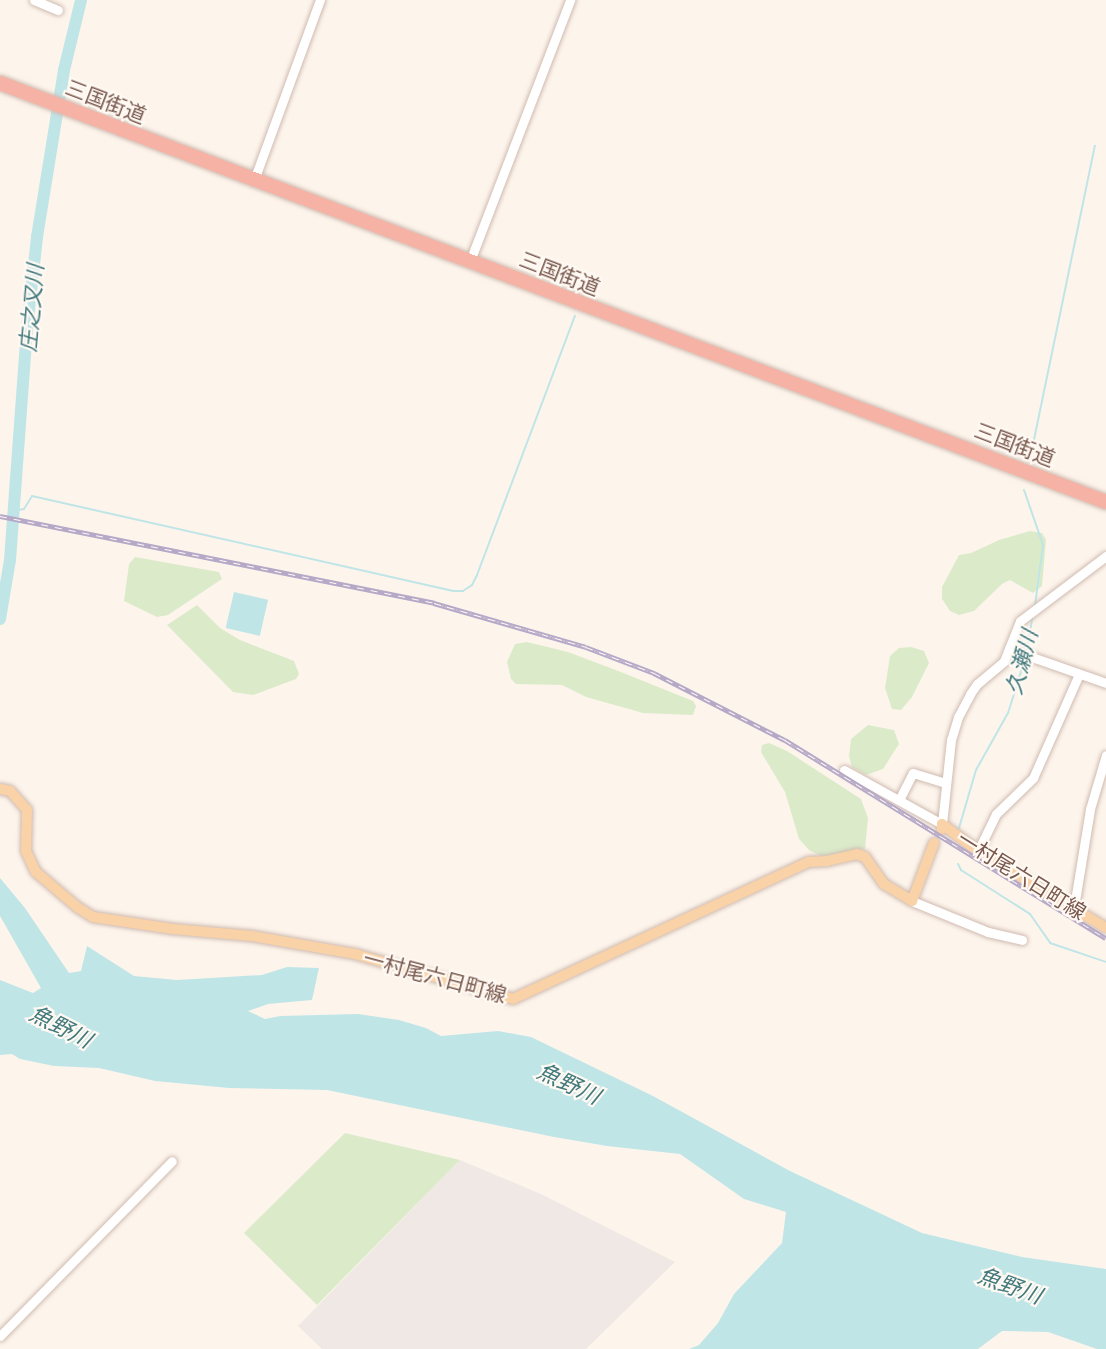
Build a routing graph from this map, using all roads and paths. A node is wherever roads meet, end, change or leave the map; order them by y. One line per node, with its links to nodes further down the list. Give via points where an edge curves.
1 (34, 0): 4 (street)
2 (320, 0): 6 (street)
3 (570, 0): 7 (street)
4 (58, 10)
5 (0, 83): 6 (highway, 三国街道)
6 (254, 180): 7 (highway, 三国街道)
7 (470, 261): 8 (highway, 三国街道)
8 (1106, 502)
9 (1106, 556): 10 (street, via 1027,616 1017,628)
10 (1009, 649): 11 (street); 15 (street, via 1004,661 977,684 958,717)
11 (1079, 674): 12 (street); 20 (street, via 1034,778 996,814)
12 (1106, 683)
13 (1106, 755): 22 (street, via 1090,809)
14 (844, 770): 17 (street)
15 (946, 783): 17 (street, via 913,772); 18 (street)
16 (0, 789): 21 (main road, 一村尾六日町線, via 10,791 27,810 26,851 36,872 93,917 252,936 355,954 513,999 808,862 856,854 866,857 884,884)
17 (899, 800): 18 (street)
18 (942, 827): 20 (main road, 一村尾六日町線)
19 (934, 843): 21 (main road, 一村尾六日町線)
20 (978, 850): 22 (main road, 一村尾六日町線)
21 (912, 901): 24 (street, via 988,932)
22 (1074, 907): 23 (main road, 一村尾六日町線)
23 (1106, 928)
24 (1022, 940)
25 (172, 1161): 26 (street)
26 (0, 1336)

